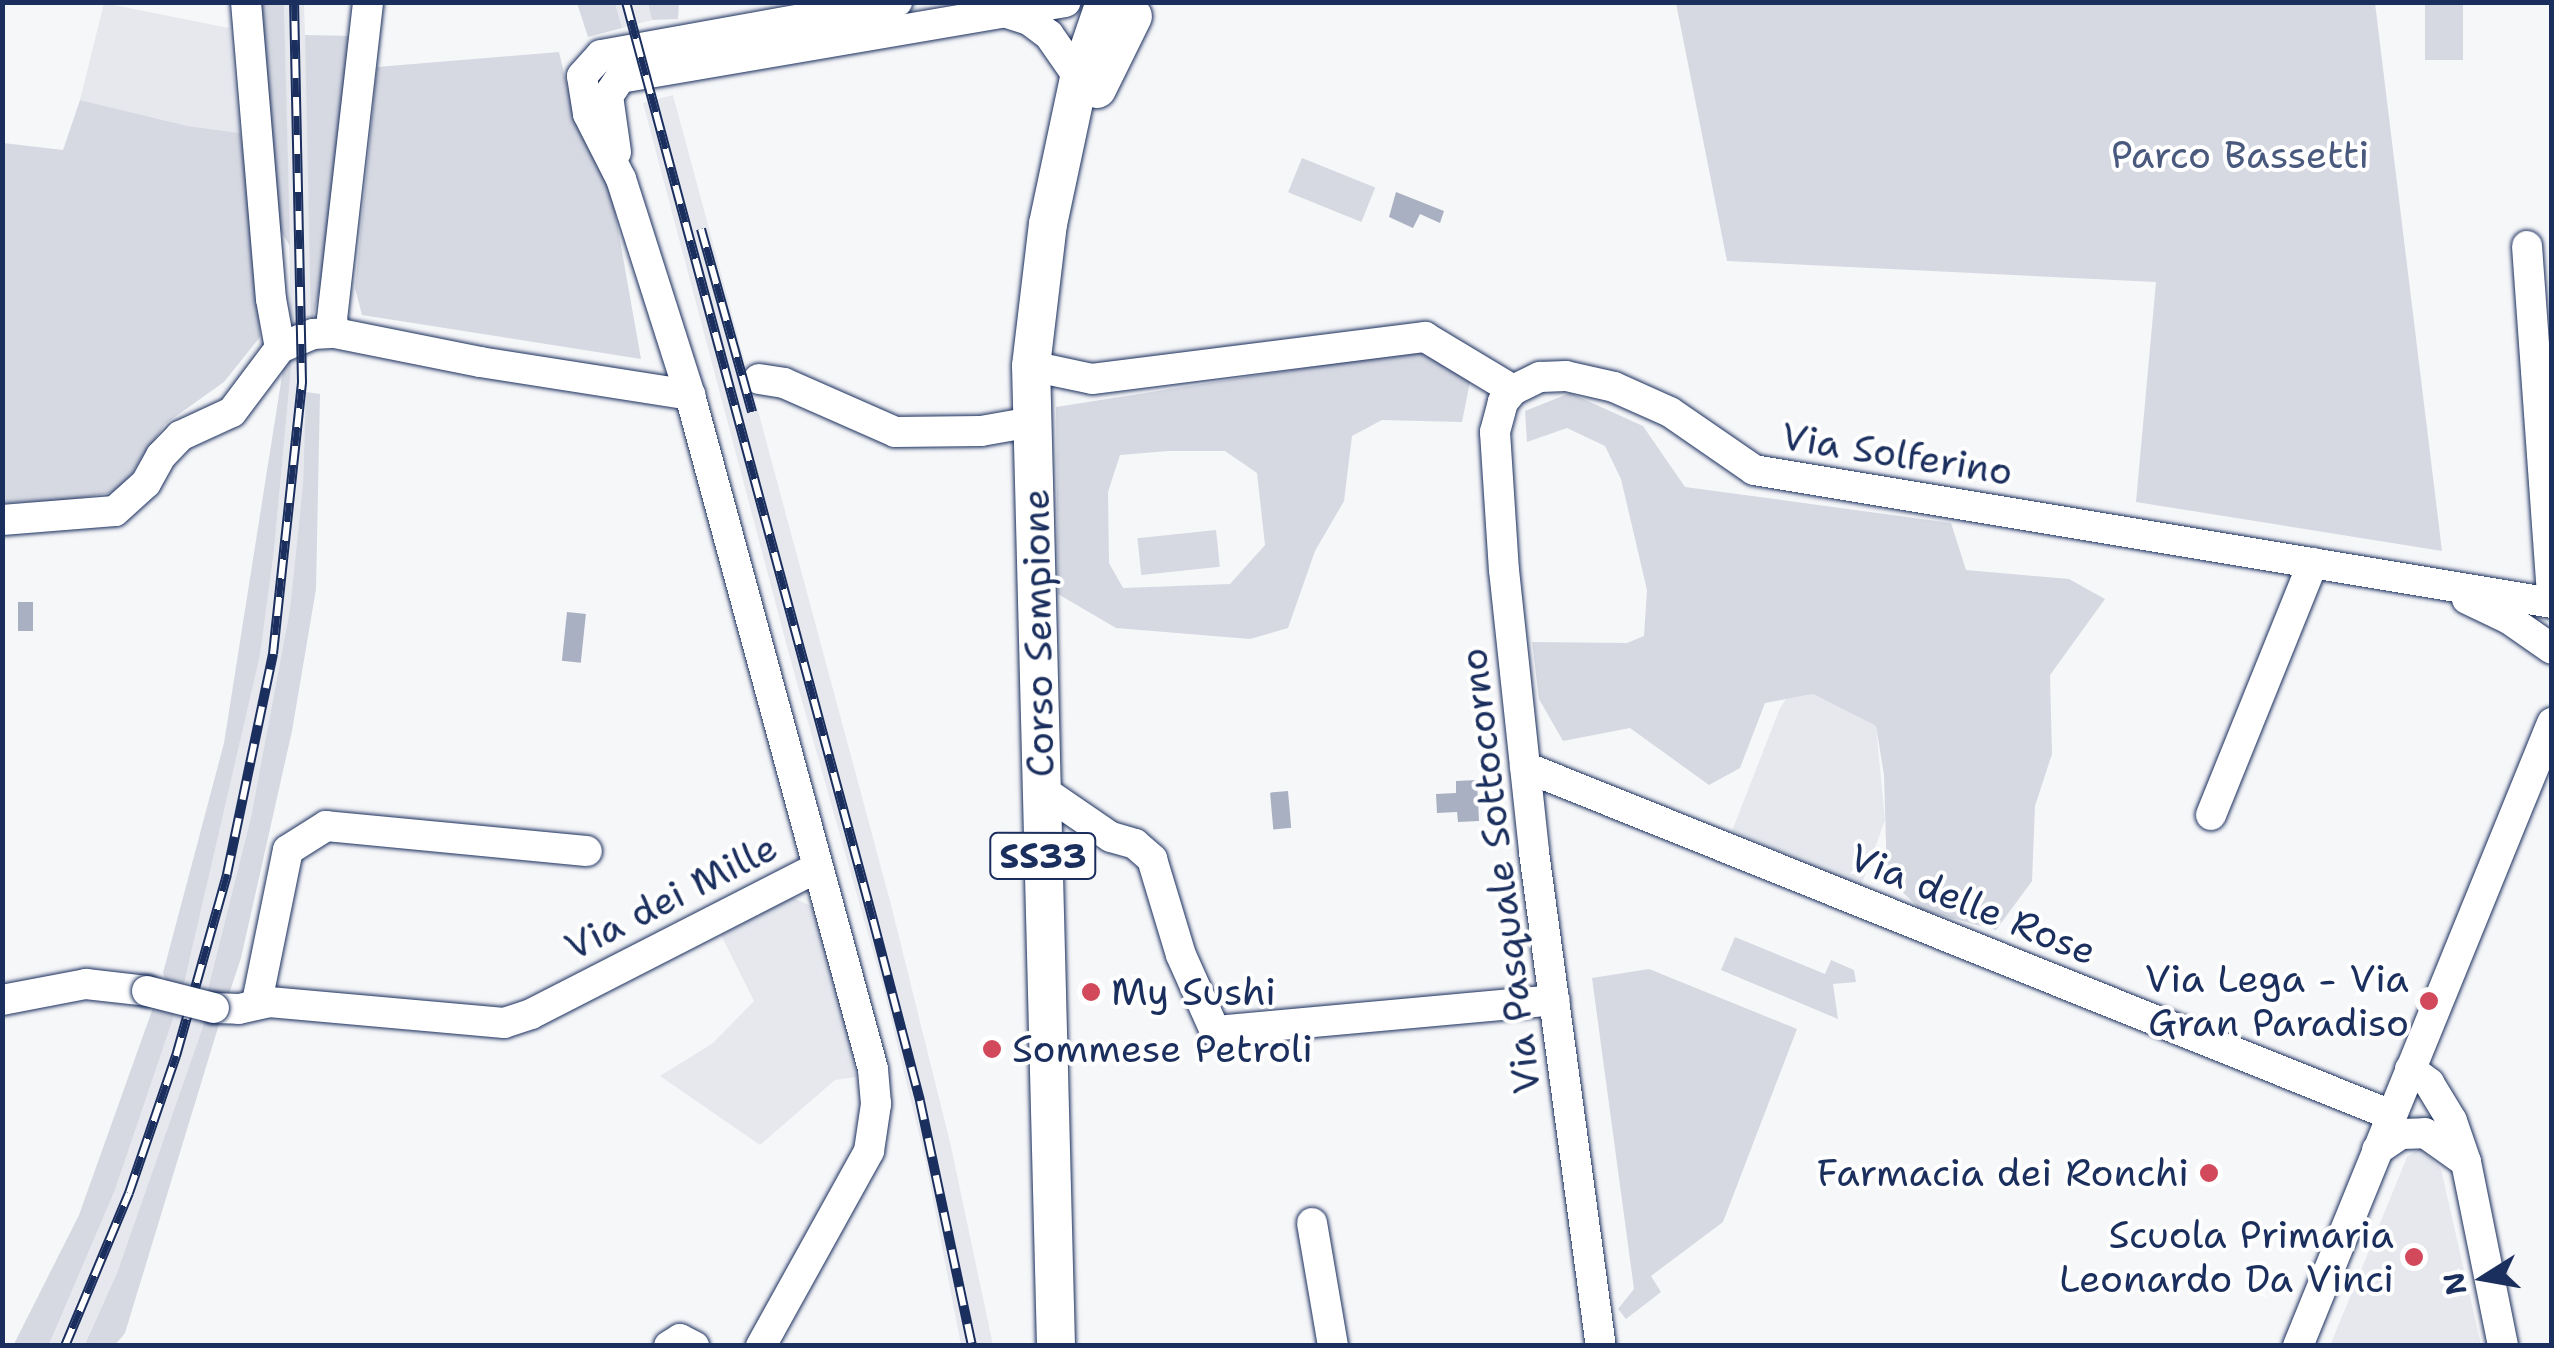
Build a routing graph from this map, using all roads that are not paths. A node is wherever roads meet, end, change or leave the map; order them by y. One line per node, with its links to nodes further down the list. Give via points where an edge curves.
1 (246, 2): 12 (street, via 270,299)
2 (368, 2): 11 (street)
3 (898, 2): 9 (street, via 601,55 586,68 581,87)
4 (1066, 2): 6 (street)
5 (1128, 6): 7 (main road, Corso Sempione); 8 (main road, Corso Sempione)
6 (1004, 12): 7 (street, via 1049,35); 9 (street, via 620,78 608,96)
7 (1079, 78): 8 (main road, Corso Sempione)
8 (1062, 164): 13 (main road, Corso Sempione, via 1038,286)
9 (620, 180): 16 (street, Via dei Mille)
10 (2527, 246): 21 (street)
11 (335, 333): 12 (street); 16 (street)
12 (291, 343): 18 (street, via 232,412 180,436 116,511)
13 (1031, 366): 15 (street, via 1092,379 1425,337); 17 (main road, Corso Sempione / SS33)
14 (759, 379): 17 (street, via 784,383 895,432 981,431)
15 (1513, 390): 19 (street, Via Solferino, via 1540,377 1566,376 1614,387 1670,412 1754,470); 25 (street, Via Pasquale Sottocorno, via 1494,432)
16 (690, 394): 29 (street, Via dei Mille)
17 (1032, 422): 26 (main road, Corso Sempione / SS33)
18 (2, 520)
19 (2313, 563): 20 (street, Via Solferino); 27 (street)
20 (2432, 583): 22 (street, Via Solferino); 23 (street, Via Solferino, via 2509,619)
21 (2552, 593)
22 (2552, 604)
23 (2552, 649)
24 (2552, 723): 33 (street)
25 (1524, 766): 31 (street, Via Pasquale Sottocorno); 34 (street, Via delle Rose)
26 (1042, 790): 31 (street, via 1152,859 1187,971 1215,1031); 41 (main road, Corso Sempione / SS33)
27 (2211, 815)
28 (587, 852): 32 (street, Via dei Mille, via 326,826 288,850)
29 (818, 867): 32 (street, Via dei Mille, via 504,1023); 40 (street, via 867,1038 874,1128 859,1175)
30 (2, 1000): 32 (street, Via dei Mille, bridge, via 86,984 147,990 214,1008)
31 (1555, 1000): 43 (street, Via Pasquale Sottocorno)
32 (258, 1002)
33 (2410, 1070): 34 (street); 36 (street, via 2429,1083)
34 (2391, 1116): 35 (street)
35 (2377, 1150): 36 (street, via 2401,1134 2425,1133); 44 (street)
36 (2466, 1162): 45 (street)
37 (1312, 1223): 42 (street)
38 (669, 1346): 39 (street, via 680,1339)
39 (694, 1346)
40 (760, 1346)
41 (1056, 1346)
42 (1333, 1346)
43 (1602, 1346)
44 (2298, 1346)
45 (2503, 1346)

